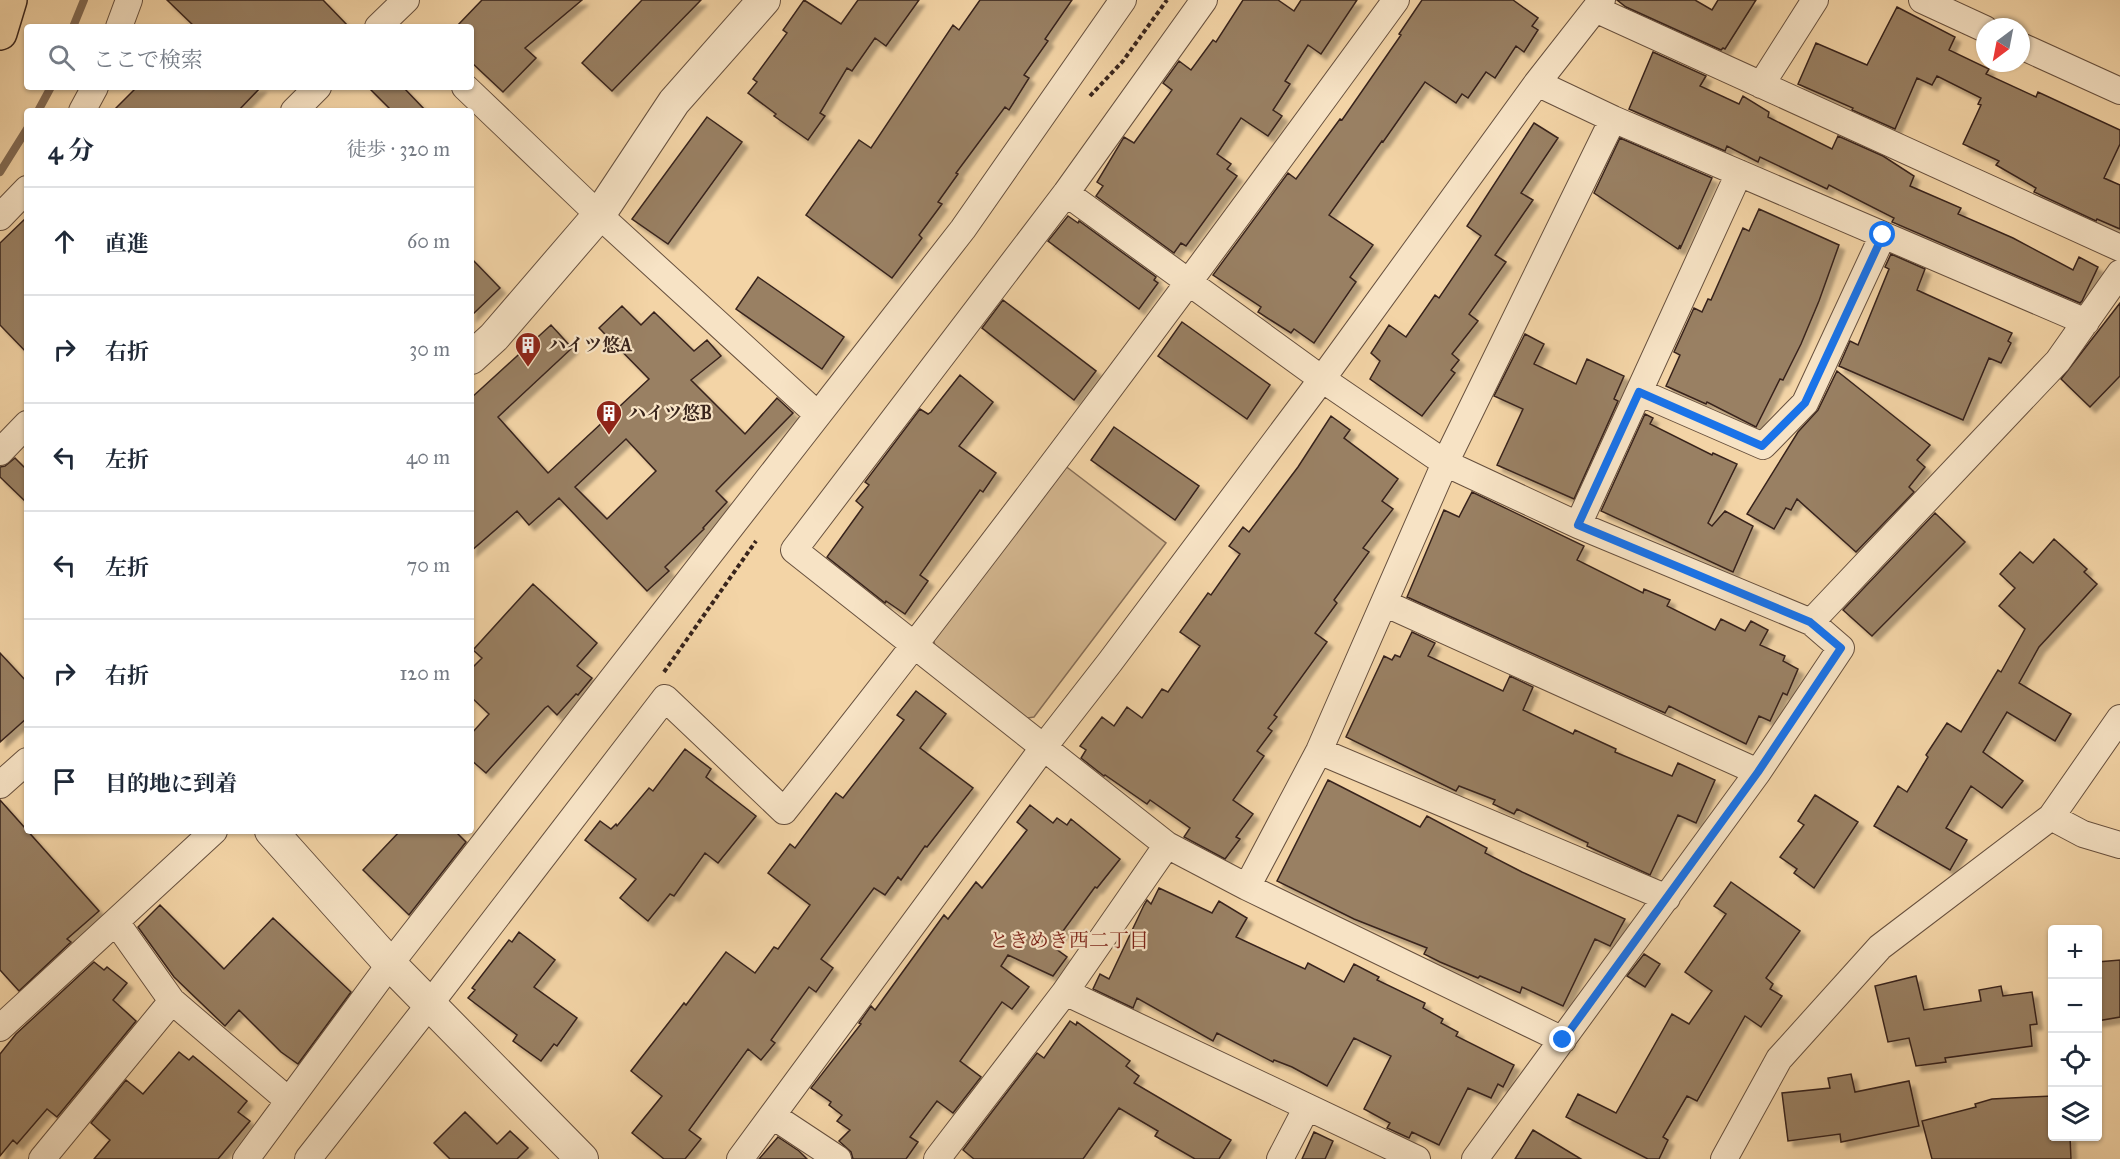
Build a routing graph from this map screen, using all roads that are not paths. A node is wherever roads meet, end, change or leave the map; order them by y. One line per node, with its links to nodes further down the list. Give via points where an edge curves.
1 (9, 0): 12 (highway)
2 (129, 0): 10 (street)
3 (764, 0): 26 (street, via 674,102)
4 (1123, 0): 36 (street, via 963,229)
5 (1204, 0): 25 (street)
6 (1396, 0): 31 (street)
7 (1815, 0): 15 (street)
8 (1922, 0): 11 (street)
9 (1598, 5): 14 (street); 15 (street)
10 (120, 24)
11 (1976, 25)
12 (0, 33)
13 (2030, 50): 19 (street)
14 (1537, 83): 22 (street); 34 (street)
15 (1761, 85): 29 (street)
16 (93, 90): 20 (street)
17 (315, 90): 21 (street)
18 (468, 90): 26 (street)
19 (2120, 91)
20 (84, 108)
21 (297, 108)
22 (1613, 119): 23 (street); 39 (street)
23 (1739, 173): 28 (street); 35 (street)
24 (24, 192): 27 (street)
25 (1066, 193): 31 (street); 43 (street, via 794,550)
26 (599, 214): 33 (street); 36 (street)
27 (0, 217)
28 (1883, 235): 32 (street); 35 (street, via 1805,403 1762,446)
29 (2120, 248)
30 (2120, 273): 32 (street)
31 (1190, 283): 34 (street); 43 (street)
32 (2086, 322): 42 (street, via 2058,361)
33 (474, 355)
34 (1322, 379): 39 (street); 45 (street)
35 (1639, 392): 40 (street)
36 (818, 415): 58 (street)
37 (24, 427): 38 (street)
38 (0, 452)
39 (1445, 463): 40 (street); 41 (street)
40 (1578, 525): 42 (street)
41 (1384, 603): 46 (street); 48 (street)
42 (1810, 622): 48 (street, via 1841,648)
43 (915, 646): 45 (street); 61 (street, via 784,811 665,699)
44 (2120, 718): 50 (street)
45 (1043, 748): 53 (street); 66 (street)
46 (1319, 751): 55 (street); 56 (street)
47 (24, 764): 49 (street)
48 (1758, 772): 56 (street)
49 (0, 785)
50 (2051, 817): 54 (street, via 2083,834); 77 (street, via 1880,947 1779,1059)
51 (211, 834): 57 (street)
52 (274, 834): 58 (street)
53 (1167, 845): 55 (street); 59 (street)
54 (2120, 845)
55 (1246, 887): 63 (street)
56 (1667, 898): 63 (street)
57 (116, 922): 60 (street); 62 (street)
58 (390, 964): 61 (street); 64 (street)
59 (1065, 992): 65 (street); 73 (street)
60 (172, 1001): 64 (street); 68 (street)
61 (429, 1005): 67 (street); 70 (street)
62 (0, 1028)
63 (1563, 1040): 76 (street)
64 (289, 1101): 69 (street)
65 (1307, 1107): 74 (street); 75 (street)
66 (773, 1116): 71 (street); 72 (street)
67 (320, 1154)
68 (42, 1159)
69 (246, 1159)
70 (582, 1159)
71 (740, 1159)
72 (838, 1159)
73 (937, 1159)
74 (1280, 1159)
75 (1417, 1159)
76 (1475, 1159)
77 (1724, 1159)

